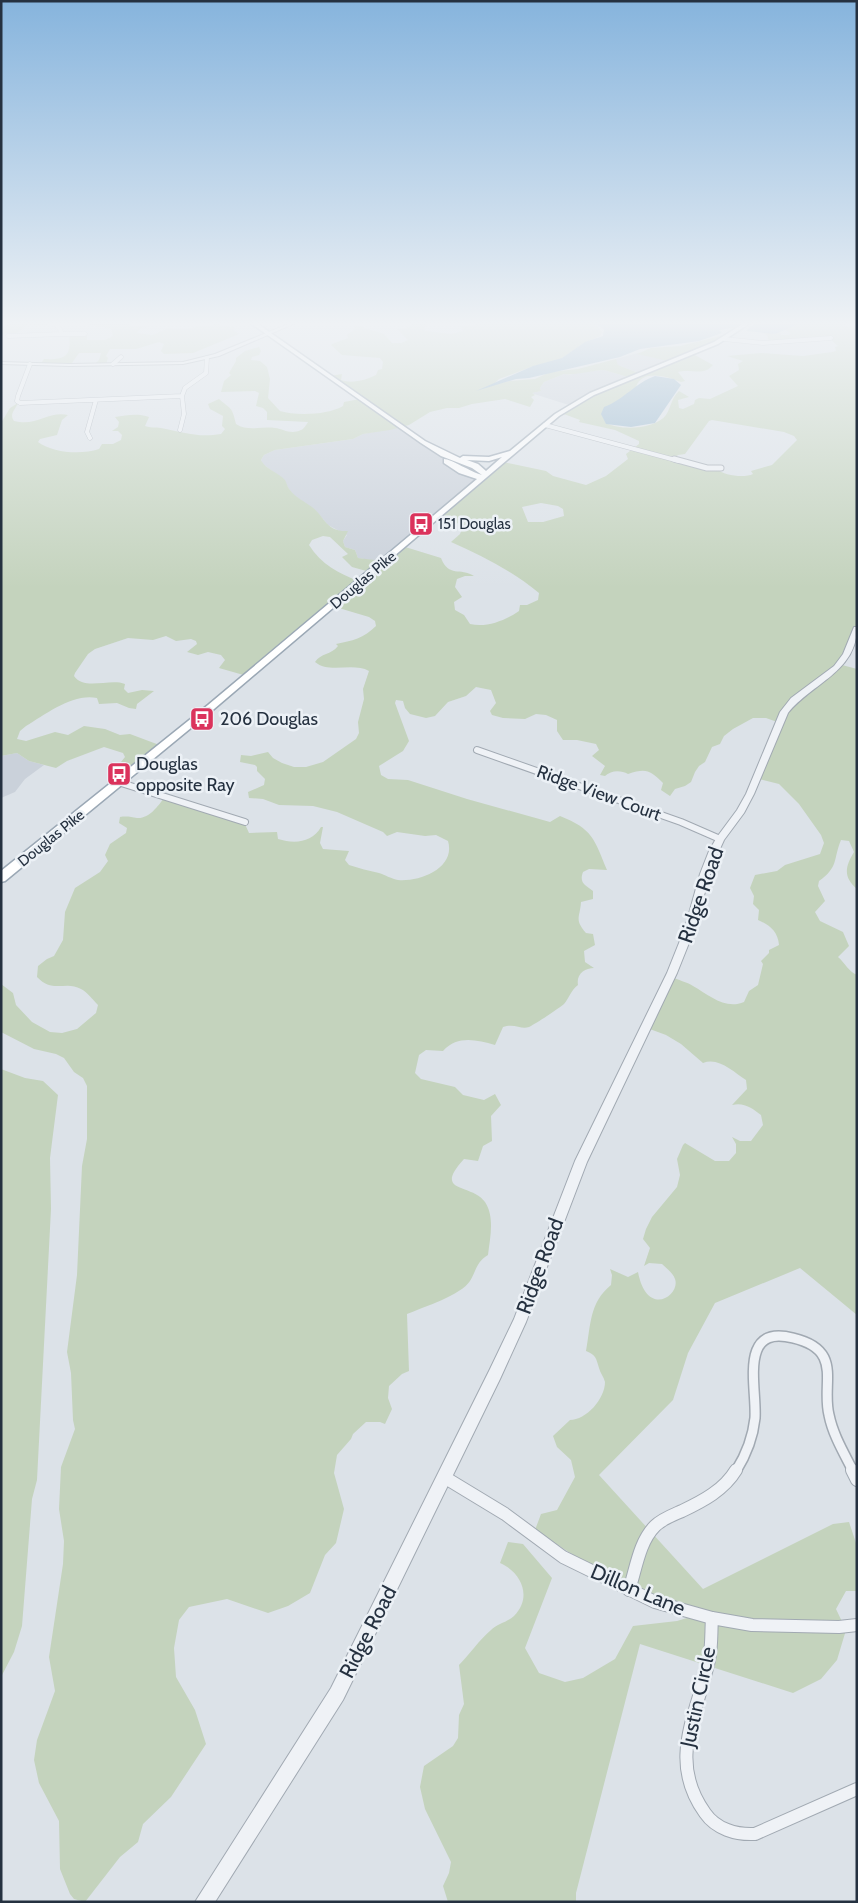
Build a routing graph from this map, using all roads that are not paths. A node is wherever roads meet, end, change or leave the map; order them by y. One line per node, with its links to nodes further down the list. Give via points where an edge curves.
1 (93, 411): 7 (street, via 87,432)
2 (184, 411): 6 (street)
3 (378, 411): 8 (main road)
4 (564, 411): 5 (main road, Douglas Pike)
5 (545, 425): 9 (main road, Douglas Pike); 11 (street, via 707,468)
6 (180, 430)
7 (90, 438)
8 (426, 444): 10 (main road); 12 (main road, via 457,468)
9 (516, 449): 10 (main road, via 502,456 482,459); 12 (main road, Douglas Pike)
10 (444, 454): 12 (main road, via 475,466)
11 (721, 468)
12 (485, 476): 15 (main road, Douglas Pike)
13 (856, 636): 17 (street, Ridge Road, via 837,668 788,706 742,811)
14 (477, 750): 17 (street, Ridge View Court, via 681,822)
15 (118, 782): 16 (street); 18 (main road, Douglas Pike)
16 (245, 822)
17 (720, 839): 19 (street, Ridge Road, via 672,974 595,1130 519,1322)
18 (1, 878)
19 (444, 1477): 21 (street, Dillon Lane, via 505,1514 563,1557); 25 (street, Ridge Road, via 337,1694)
20 (857, 1480): 21 (street, via 838,1443 828,1414 829,1372 825,1361 817,1350 802,1341 773,1336 758,1347 754,1355 755,1422 737,1469 712,1497 656,1526 646,1537)
21 (629, 1590): 22 (street, Dillon Lane, via 655,1602)
22 (712, 1618): 23 (street, Dillon Lane, via 752,1625); 24 (street, Justin Circle, via 709,1659 686,1741 685,1760 687,1778 703,1812 714,1824 728,1831 755,1834)
23 (857, 1625)
24 (857, 1789)
25 (204, 1902)

